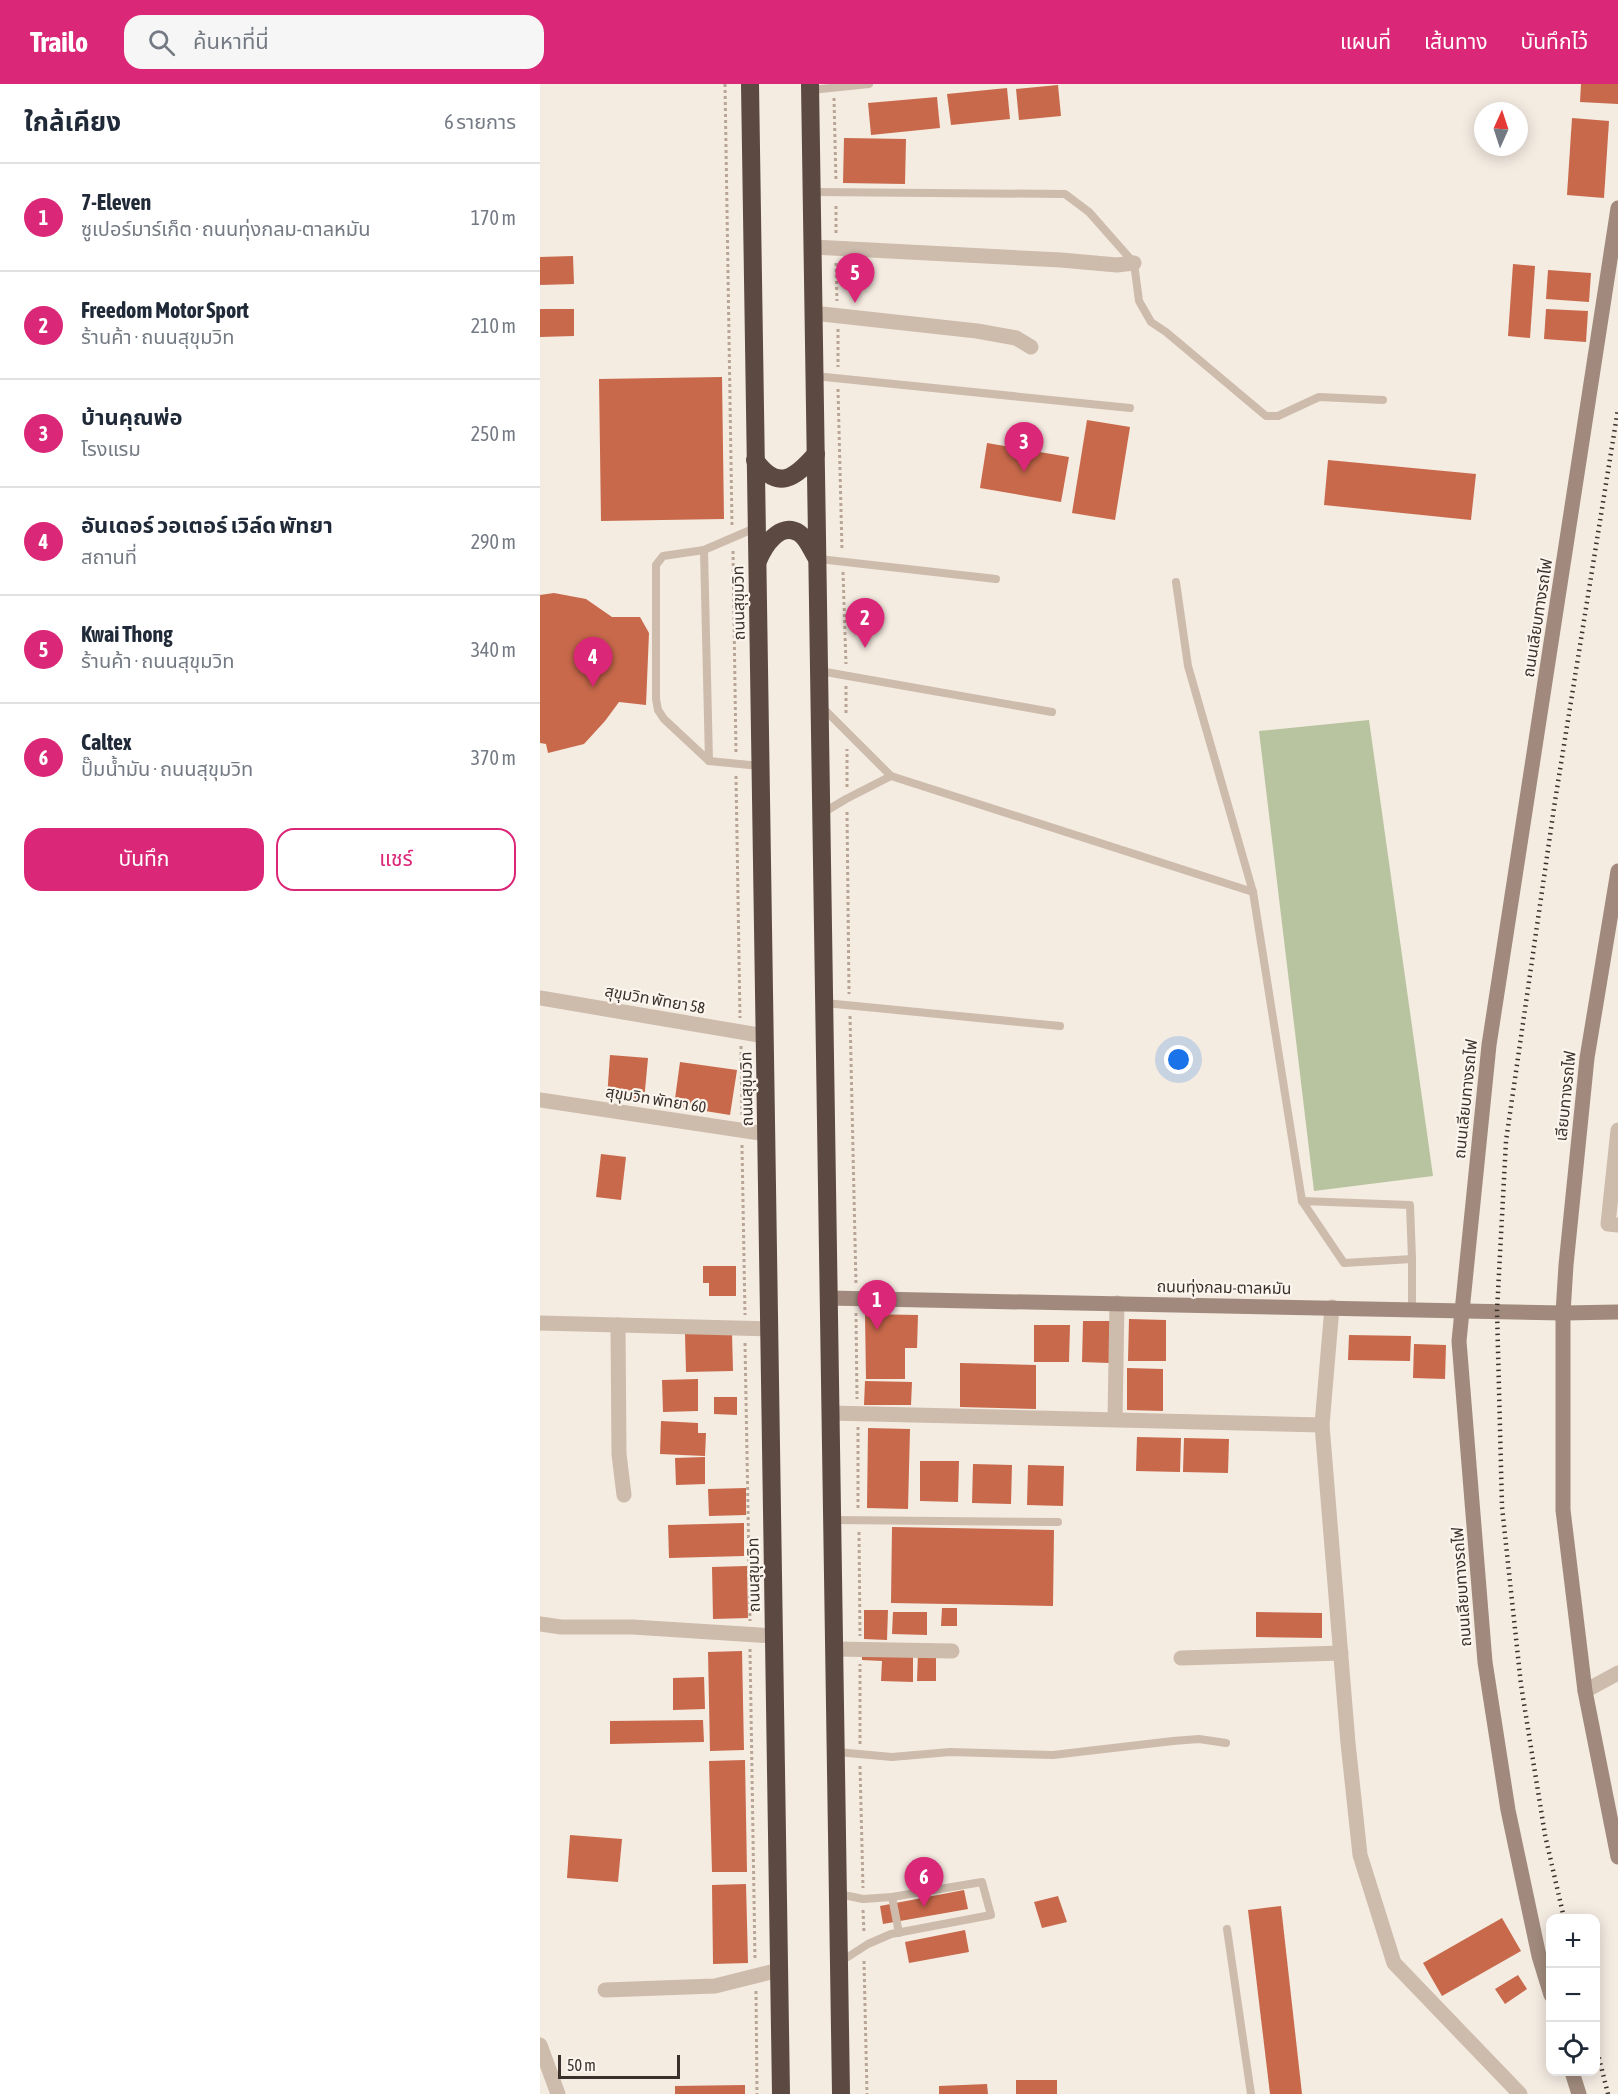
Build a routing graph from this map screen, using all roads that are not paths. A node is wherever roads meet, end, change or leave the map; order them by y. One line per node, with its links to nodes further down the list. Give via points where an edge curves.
1 (750, 84): 14 (highway, ถนนสุขุมวิท)
2 (869, 84): 3 (lane)
3 (810, 87): 4 (highway)
4 (812, 192): 6 (highway); 7 (lane, via 1065,194 1089,212)
5 (1618, 208): 44 (street, ถนนเลียบทางรถไฟ, via 1489,1045)
6 (813, 248): 7 (street); 8 (highway)
7 (1134, 263): 11 (lane, via 1139,301 1150,322 1266,416 1278,416 1318,397)
8 (813, 313): 9 (street, via 976,331 1016,338); 10 (highway)
9 (1031, 347)
10 (814, 376): 12 (lane); 13 (highway)
11 (1383, 400)
12 (1130, 408)
13 (816, 454): 14 (highway, via 798,474 787,478 770,476); 17 (highway)
14 (755, 460): 15 (highway, ถนนสุขุมวิท)
15 (756, 528): 16 (lane); 18 (highway, ถนนสุขุมวิท)
16 (704, 550): 24 (lane); 24 (lane, via 663,556 656,565 656,699 664,720)
17 (817, 559): 18 (highway, via 800,533 790,530 765,545); 19 (lane); 21 (highway)
18 (757, 563): 25 (highway, ถนนสุขุมวิท)
19 (996, 579)
20 (1176, 582): 29 (lane, via 1188,666)
21 (819, 671): 22 (highway); 23 (lane)
22 (819, 704): 26 (lane); 27 (highway)
23 (1052, 712)
24 (709, 761): 25 (lane)
25 (760, 766): 33 (highway, ถนนสุขุมวิท)
26 (891, 776): 27 (lane); 29 (lane)
27 (821, 815): 31 (highway)
28 (1617, 878): 46 (street, เลียบทางรถไฟ, via 1587,1058)
29 (1253, 892): 37 (lane)
30 (540, 998): 33 (street, สุขุมวิท พัทยา 58)
31 (824, 1003): 32 (lane); 40 (highway)
32 (1060, 1026)
33 (765, 1036): 36 (highway, ถนนสุขุมวิท)
34 (540, 1100): 36 (street, สุขุมวิท พัทยา 60)
35 (1618, 1130): 38 (street, via 1608,1224)
36 (766, 1134): 49 (highway, ถนนสุขุมวิท)
37 (1302, 1201): 39 (lane, via 1344,1263); 39 (lane, via 1410,1205)
38 (1618, 1225)
39 (1412, 1259): 43 (lane)
40 (828, 1298): 41 (street, ถนนทุ่งกลม-ตาลหมัน); 50 (highway)
41 (1117, 1303): 42 (street, ถนนทุ่งกลม-ตาลหมัน); 51 (street)
42 (1332, 1307): 43 (street, ถนนทุ่งกลม-ตาลหมัน); 52 (street)
43 (1412, 1310): 44 (street, ถนนทุ่งกลม-ตาลหมัน)
44 (1461, 1310): 46 (street, ถนนทุ่งกลม-ตาลหมัน); 74 (street, ถนนเลียบทางรถไฟ, via 1459,1341 1485,1662 1508,1810)
45 (1618, 1312): 46 (street, ถนนทุ่งกลม-ตาลหมัน)
46 (1563, 1313): 63 (street, via 1563,1510)
47 (540, 1323): 48 (street)
48 (618, 1325): 49 (street); 53 (street, via 619,1454)
49 (769, 1329): 57 (highway, ถนนสุขุมวิท)
50 (830, 1413): 51 (street); 54 (highway)
51 (1114, 1419): 52 (street)
52 (1322, 1425): 60 (street)
53 (624, 1495)
54 (832, 1520): 55 (lane); 58 (highway)
55 (1058, 1522)
56 (540, 1624): 57 (street)
57 (774, 1636): 73 (highway, ถนนสุขุมวิท)
58 (834, 1649): 59 (street); 65 (highway)
59 (952, 1651)
60 (1341, 1653): 61 (street); 82 (street, via 1360,1856 1394,1963)
61 (1180, 1658)
62 (1618, 1673): 63 (street)
63 (1585, 1691): 66 (street)
64 (1226, 1743): 65 (lane, via 1199,1739 1053,1755 950,1752 892,1757)
65 (835, 1752): 68 (highway)
66 (1615, 1828): 67 (street)
67 (1618, 1857)
68 (838, 1894): 69 (lane, via 863,1899); 72 (highway)
69 (892, 1897): 71 (lane); 71 (lane, via 982,1882 991,1915)
70 (1227, 1929): 81 (lane)
71 (899, 1933): 72 (lane, via 864,1946)
72 (838, 1962): 80 (highway)
73 (779, 1970): 75 (street, via 715,1986); 79 (highway, ถนนสุขุมวิท)
74 (1546, 1979)
75 (605, 1990)
76 (540, 2045): 78 (street)
77 (1573, 2076): 83 (street)
78 (558, 2094)
79 (781, 2094)
80 (840, 2094)
81 (1251, 2094)
82 (1520, 2094)
83 (1579, 2094)

